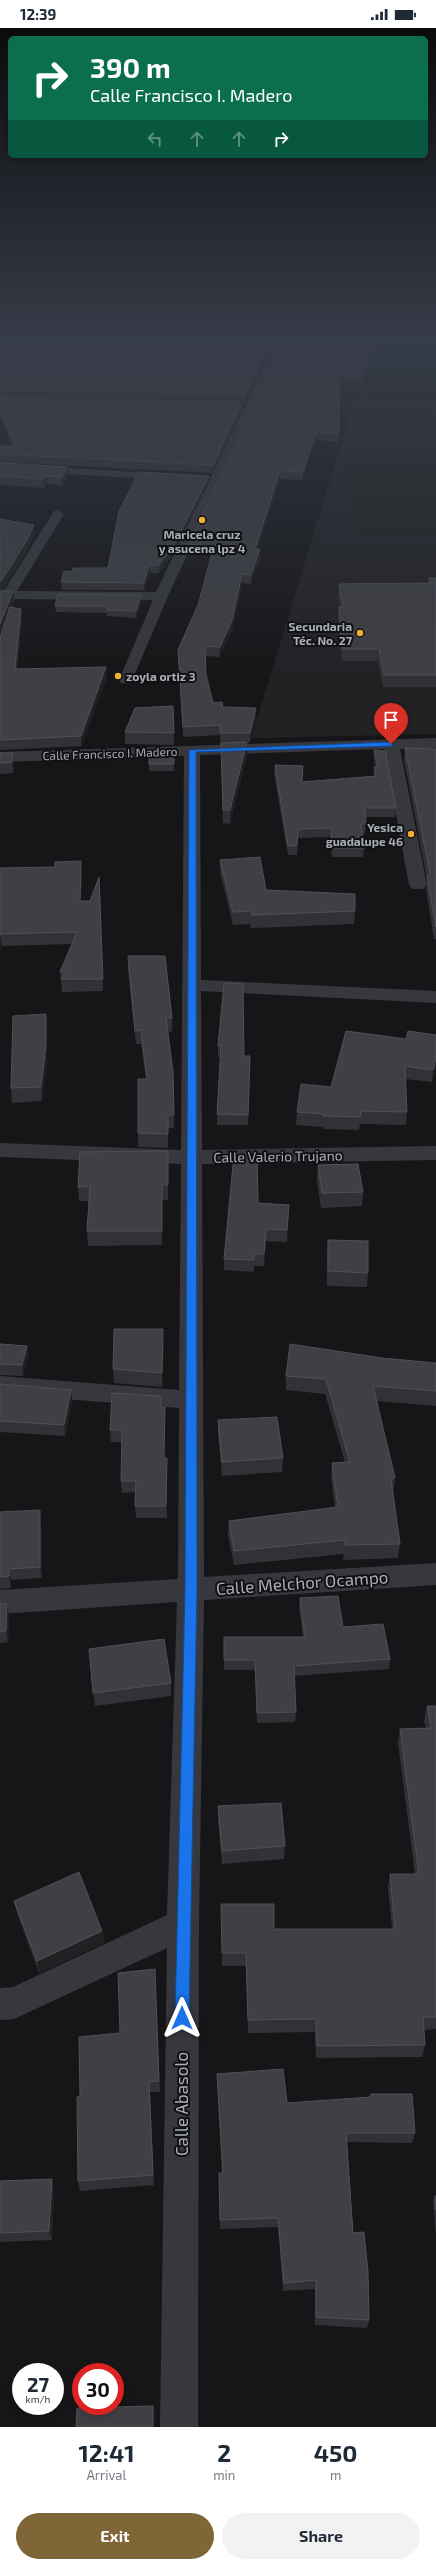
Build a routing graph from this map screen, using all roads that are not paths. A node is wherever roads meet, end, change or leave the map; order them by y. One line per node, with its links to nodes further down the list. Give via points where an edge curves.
1 (229, 452): 5 (street)
2 (0, 467): 3 (street)
3 (181, 478)
4 (203, 479): 5 (street)
5 (218, 479): 8 (street)
6 (58, 514): 7 (street)
7 (4, 595): 8 (street)
8 (161, 596): 9 (street)
9 (126, 680)
10 (436, 743): 11 (street, Calle Francisco I. Madero)
11 (391, 744): 12 (street, Calle Francisco I. Madero); 14 (street)
12 (192, 750): 13 (street, Calle Francisco I. Madero); 15 (street, Calle Abasolo)
13 (0, 757)
14 (418, 885)
15 (190, 985): 16 (street); 19 (street, Calle Abasolo)
16 (436, 997)
17 (0, 1150): 19 (street, Calle Valerio Trujano)
18 (436, 1153): 19 (street, Calle Valerio Trujano)
19 (192, 1157): 21 (street, Calle Abasolo)
20 (0, 1385): 21 (street)
21 (191, 1400): 23 (street, Calle Abasolo)
22 (436, 1574): 23 (street, Calle Melchor Ocampo)
23 (191, 1590): 24 (street, Calle Melchor Ocampo); 25 (street, Calle Abasolo)
24 (0, 1602)
25 (183, 1924): 26 (street, via 14,2002); 27 (street, Calle Abasolo)
26 (0, 2004)
27 (179, 2427)

